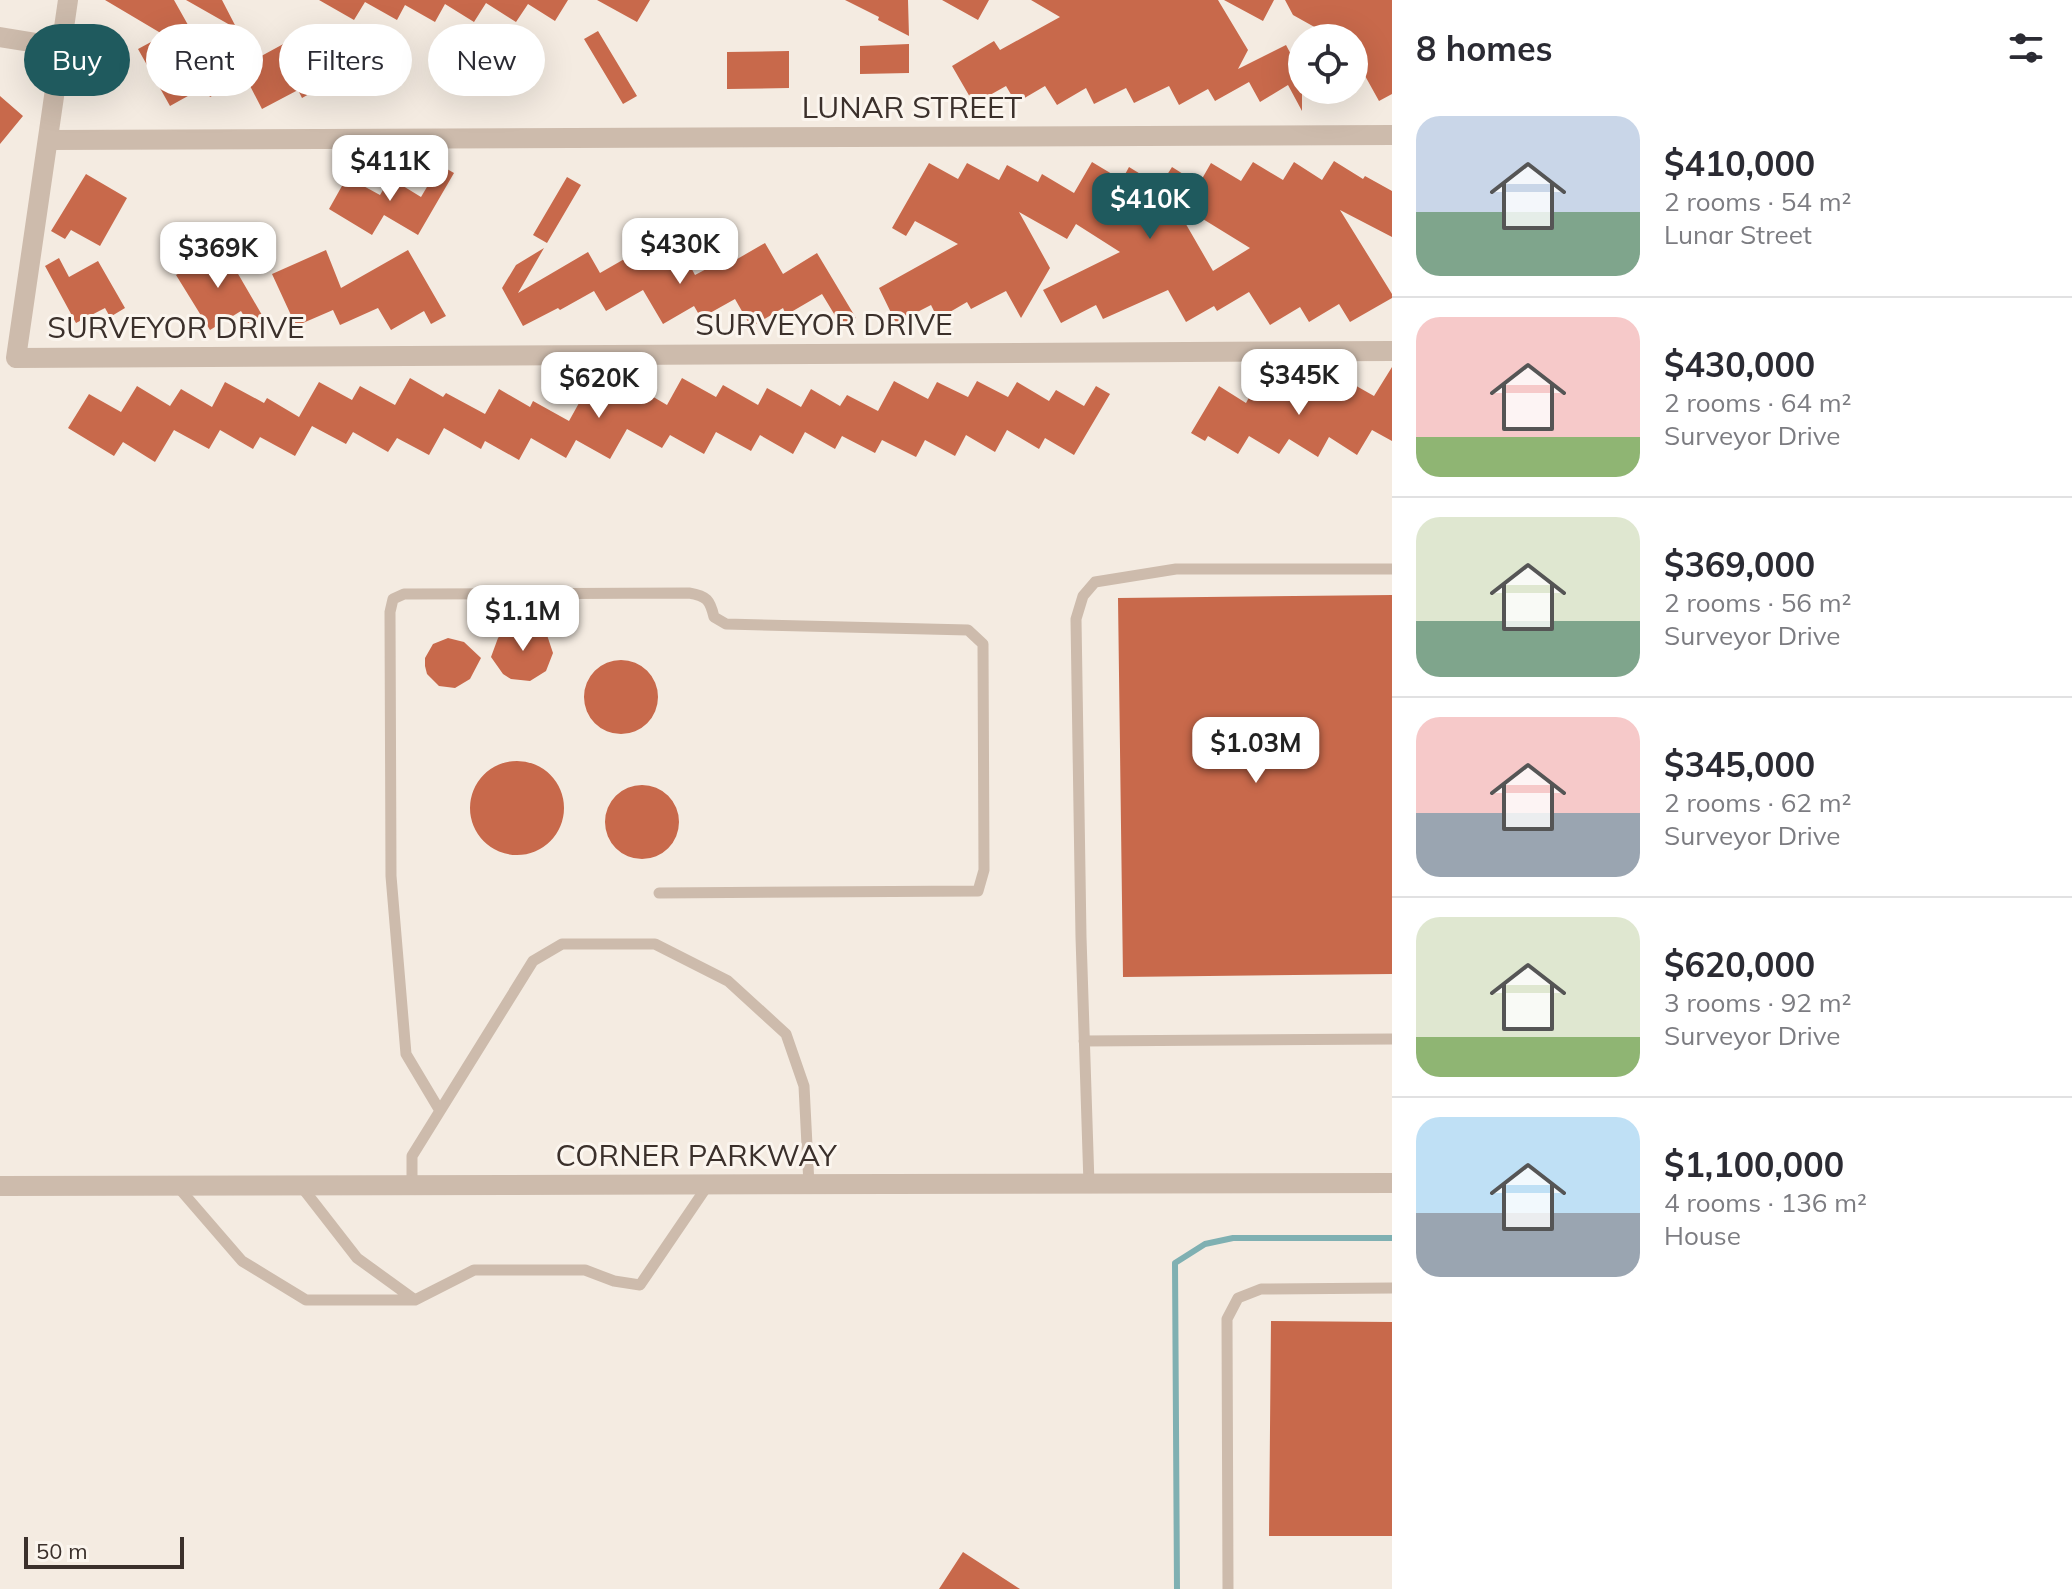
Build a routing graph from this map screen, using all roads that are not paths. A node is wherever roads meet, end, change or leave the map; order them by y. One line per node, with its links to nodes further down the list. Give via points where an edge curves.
1 (68, 0): 2 (street)
2 (64, 24)
3 (0, 37): 4 (street)
4 (24, 41)
5 (54, 96): 7 (street)
6 (1392, 135): 7 (street, LUNAR STREET)
7 (48, 140): 8 (street, SURVEYOR DRIVE, via 16,358)
8 (1392, 351)
9 (1392, 569): 12 (lane, via 1176,569 1095,582 1083,596 1076,619)
10 (659, 893): 13 (lane, via 978,891 984,870 983,644 968,630 726,624 714,617 704,595 689,593 404,594 393,599 391,876 406,1054)
11 (1392, 1039): 12 (lane)
12 (1084, 1041): 15 (lane)
13 (440, 1111): 17 (lane, via 533,961 562,944 655,944 728,981 786,1034 804,1086); 21 (lane, via 412,1156)
14 (1392, 1183): 15 (street, CORNER PARKWAY)
15 (1089, 1184): 17 (street, CORNER PARKWAY)
16 (708, 1185): 17 (street, CORNER PARKWAY); 21 (street, CORNER PARKWAY); 23 (lane, via 640,1285 585,1270 474,1270)
17 (809, 1185)
18 (0, 1186): 19 (street, CORNER PARKWAY)
19 (177, 1186): 20 (street, CORNER PARKWAY); 23 (lane, via 242,1261 306,1300)
20 (301, 1186): 21 (street, CORNER PARKWAY); 23 (lane, via 357,1258)
21 (412, 1186)
22 (1392, 1288): 24 (lane, via 1261,1289 1238,1298 1232,1308 1227,1319)
23 (415, 1300)
24 (1228, 1589)

